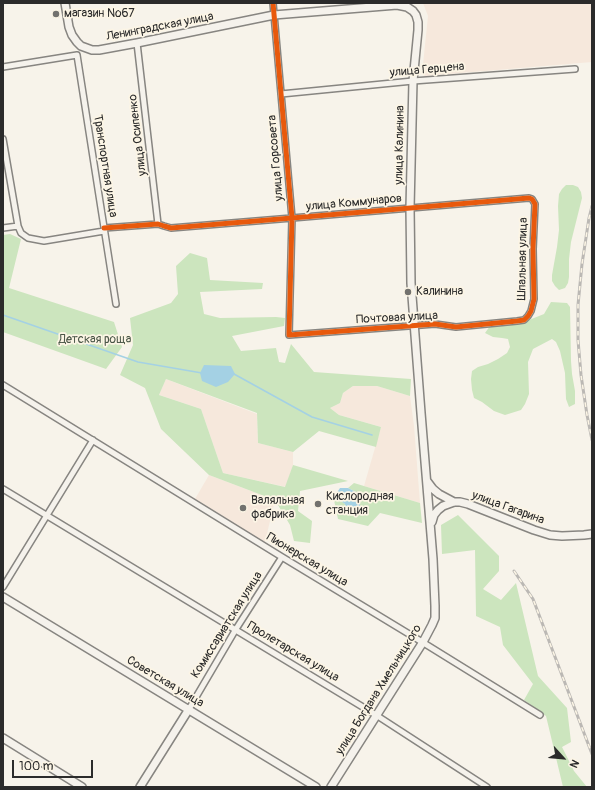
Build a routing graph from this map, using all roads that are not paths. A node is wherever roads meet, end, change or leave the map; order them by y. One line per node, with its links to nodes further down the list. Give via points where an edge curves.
1 (65, 3): 6 (street, via 69,27)
2 (273, 3): 4 (street, улица Горсовета)
3 (410, 6): 4 (street, Ленинградская улица); 10 (street, улица Калинина, via 418,22)
4 (274, 15): 5 (street, Ленинградская улица); 11 (street, улица Горсовета)
5 (137, 43): 6 (street, Ленинградская улица, via 99,50); 16 (street, улица Осипенко)
6 (81, 46): 7 (street)
7 (77, 55): 8 (street); 19 (street, Транспортная улица)
8 (3, 67)
9 (576, 69): 10 (street, улица Герцена)
10 (413, 81): 11 (street, улица Герцена); 14 (street, улица Калинина)
11 (281, 94): 15 (street, улица Горсовета)
12 (3, 139): 17 (street)
13 (534, 201): 14 (street, улица Коммунаров, via 529,198); 21 (street, Шпальная улица, via 534,299)
14 (410, 208): 15 (street, улица Коммунаров); 22 (street, улица Калинина)
15 (292, 218): 16 (street, улица Коммунаров, via 171,228); 23 (street, улица Горсовета)
16 (158, 224): 19 (street, улица Коммунаров)
17 (18, 226): 18 (street); 19 (street, улица Коммунаров, via 21,233 28,238 44,241)
18 (3, 228)
19 (104, 229): 20 (street, Транспортная улица)
20 (116, 304)
21 (528, 316): 22 (street, Почтовая улица, via 518,321 456,327 435,324)
22 (414, 326): 23 (street, Почтовая улица); 26 (street, улица Калинина)
23 (289, 335)
24 (3, 385): 25 (street, Пионерская улица)
25 (93, 440): 29 (street); 32 (street, Пионерская улица)
26 (427, 481): 28 (street, via 439,494); 30 (street, улица Калинина)
27 (3, 489): 29 (street, Пролетарская улица)
28 (454, 502): 30 (street, улица Гагарина, via 438,510); 31 (street, улица Гагарина, via 468,504 550,535)
29 (46, 515): 33 (street); 35 (street, Пролетарская улица)
30 (431, 528): 36 (street, улица Богдана Хмельницкого, via 435,618)
31 (592, 534)
32 (282, 557): 35 (street, Комиссариатская улица); 36 (street, Пионерская улица)
33 (3, 586)
34 (3, 597): 37 (street, Советская улица)
35 (236, 629): 37 (street, Комиссариатская улица); 38 (street, Пролетарская улица)
36 (423, 642): 38 (street, улица Богдана Хмельницкого); 39 (street, Пионерская улица)
37 (189, 709): 42 (street, Комиссариатская улица); 43 (street, Советская улица)
38 (376, 715): 44 (street, улица Богдана Хмельницкого); 45 (street, Пролетарская улица)
39 (540, 715)
40 (3, 738): 41 (street)
41 (82, 787)
42 (140, 787)
43 (316, 787)
44 (331, 787)
45 (487, 787)

